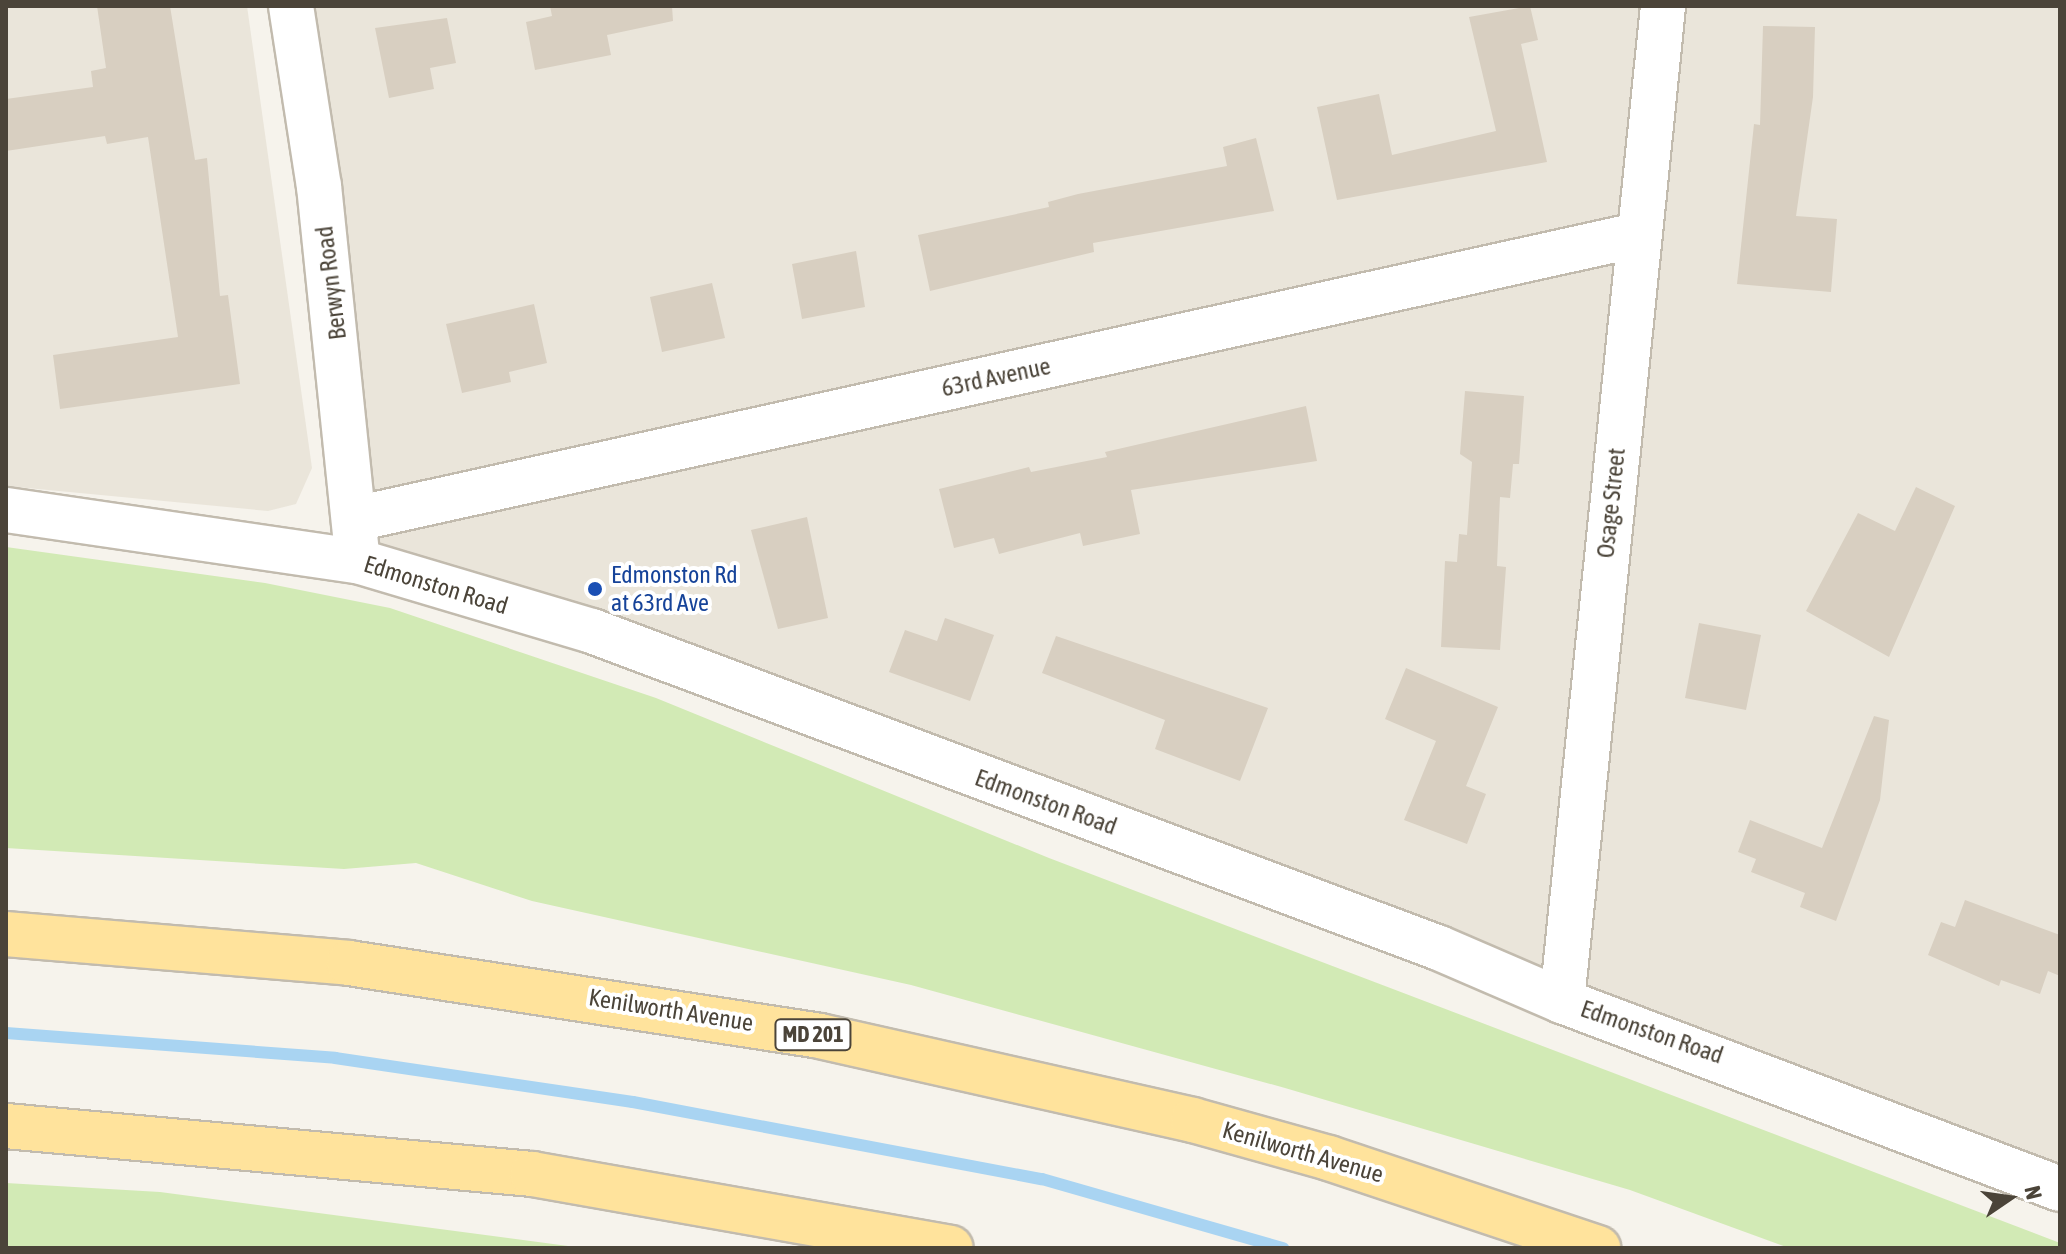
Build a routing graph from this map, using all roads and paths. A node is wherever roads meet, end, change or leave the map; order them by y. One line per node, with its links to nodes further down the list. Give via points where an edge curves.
1 (291, 6): 5 (street, Berwyn Road, via 319,186)
2 (1663, 6): 3 (street, Osage Street)
3 (1637, 235): 5 (street, 63rd Avenue); 7 (street, Osage Street)
4 (6, 510): 5 (street, Edmonston Road)
5 (356, 540): 7 (street, Edmonston Road, via 1439,948)
6 (6, 934): 11 (main road, Kenilworth Avenue / MD 201, via 349,963 820,1036 1193,1120 1329,1158)
7 (1562, 1001): 9 (street, Edmonston Road)
8 (6, 1126): 10 (main road, via 532,1174)
9 (2060, 1189)
10 (951, 1248)
11 (1598, 1248)

